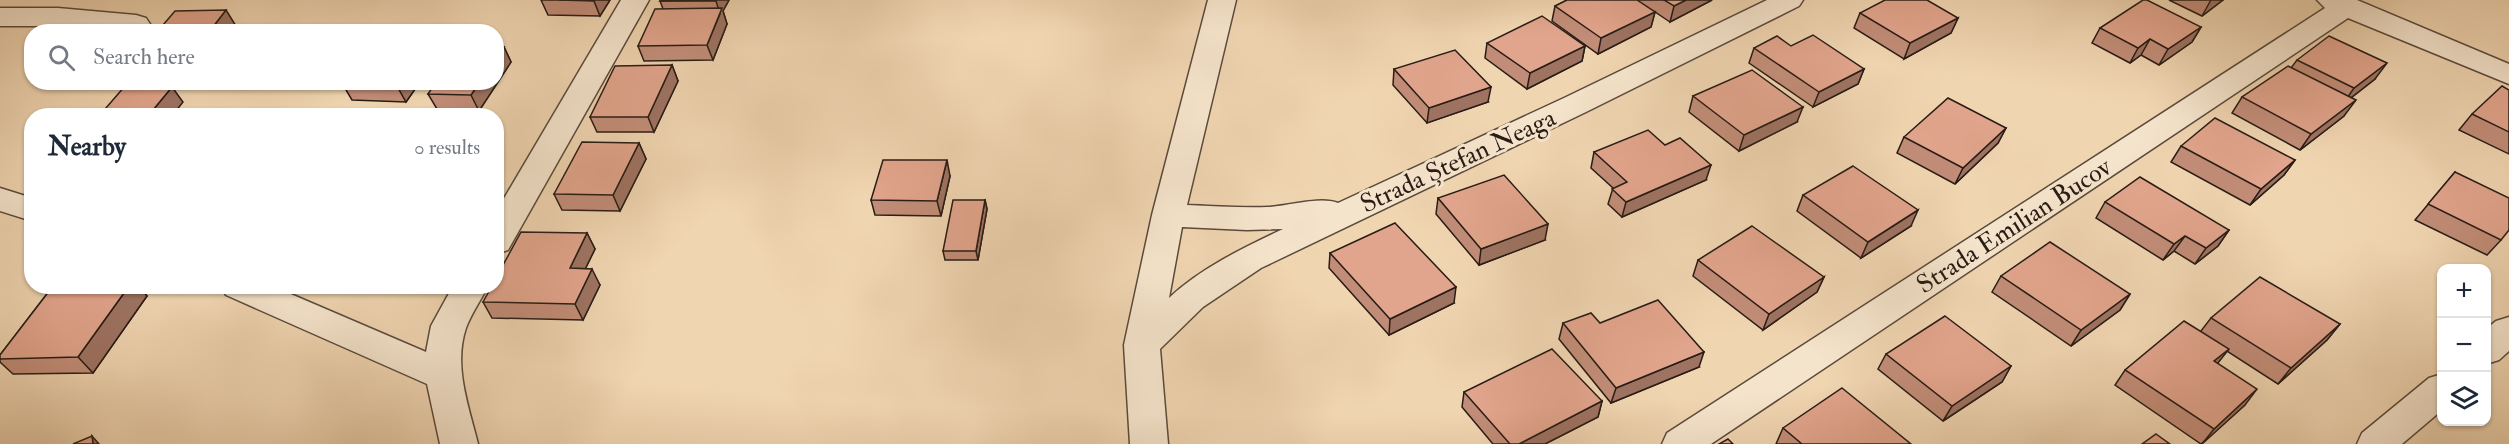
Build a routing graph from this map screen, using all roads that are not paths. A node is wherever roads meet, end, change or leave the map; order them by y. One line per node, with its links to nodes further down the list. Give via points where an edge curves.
1 (635, 0): 12 (street)
2 (1222, 0): 11 (street)
3 (1789, 0): 9 (street, Strada Ștefan Neaga)
4 (2339, 3): 7 (street); 22 (street, Strada Emilian Bucov)
5 (0, 17): 6 (street)
6 (136, 24)
7 (2509, 75)
8 (0, 199): 10 (street)
9 (1378, 200): 11 (street, via 1283,218); 16 (street, Strada Ștefan Neaga, via 1249,259 1191,298)
10 (24, 207)
11 (1168, 215): 16 (street)
12 (504, 228)
13 (256, 294): 18 (street)
14 (467, 294): 18 (street, via 447,332)
15 (2509, 331): 17 (street)
16 (1142, 345): 21 (street)
17 (2491, 347)
18 (445, 376): 20 (street)
19 (2437, 392): 23 (street)
20 (459, 444)
21 (1149, 444)
22 (1681, 444)
23 (2376, 444)

